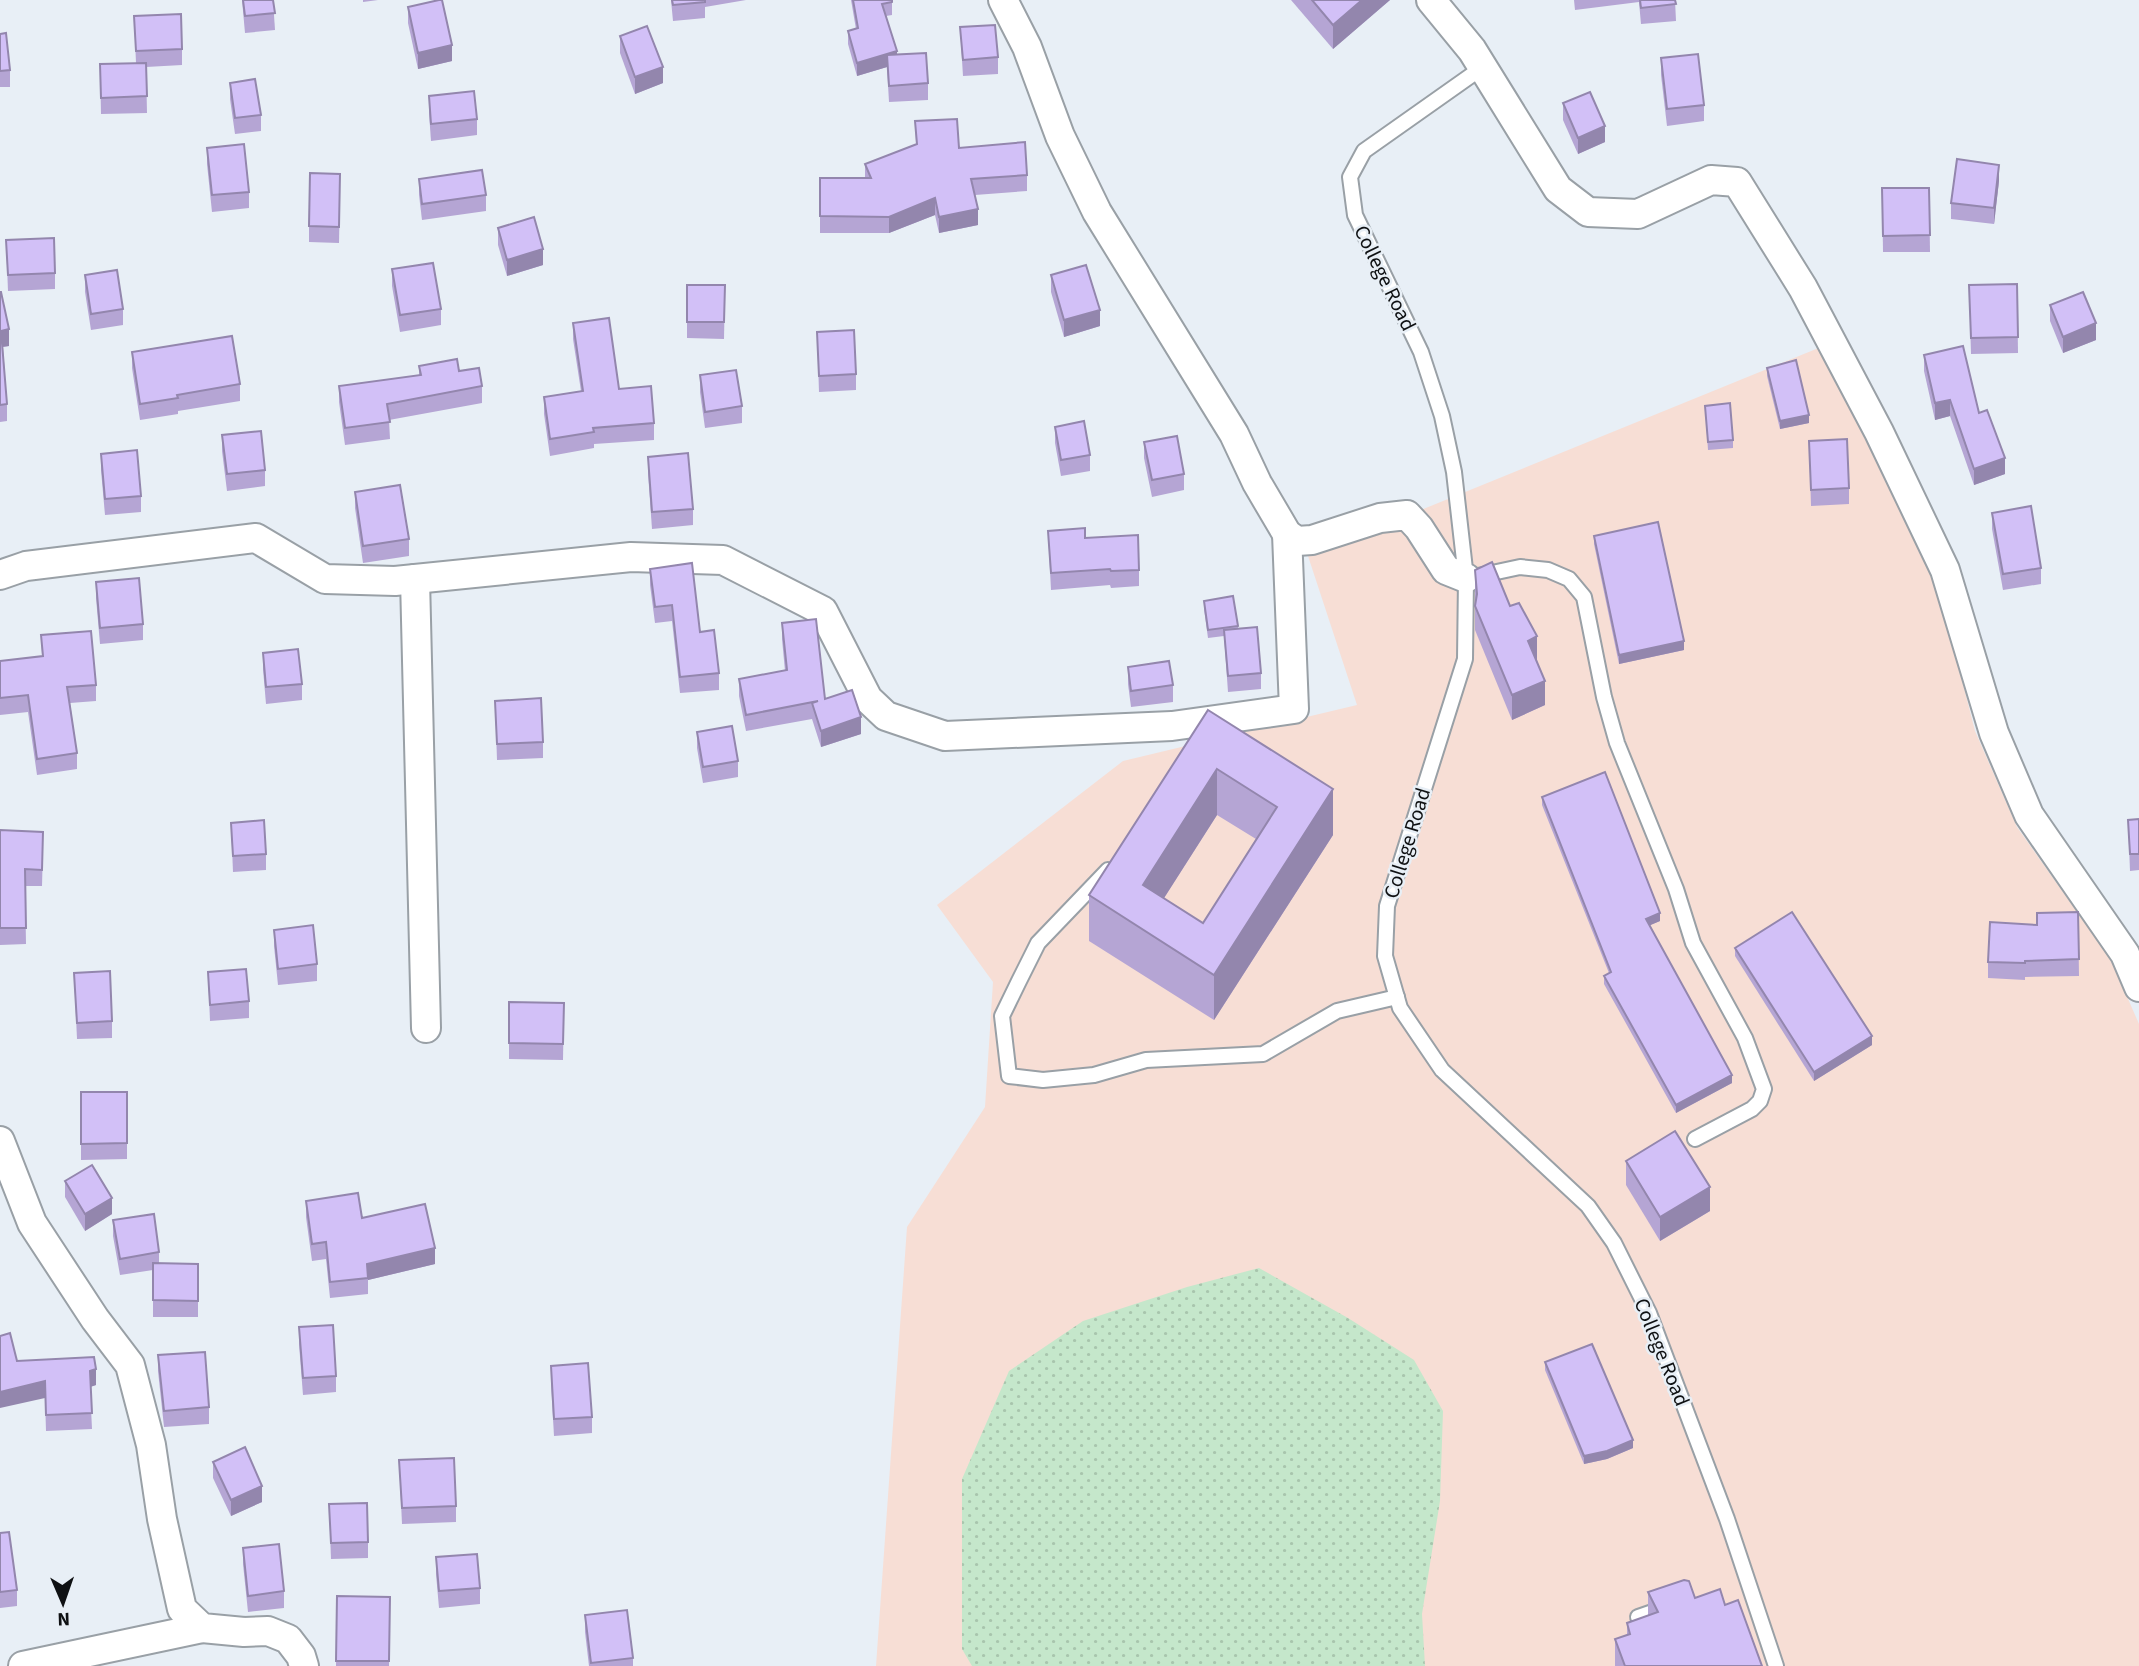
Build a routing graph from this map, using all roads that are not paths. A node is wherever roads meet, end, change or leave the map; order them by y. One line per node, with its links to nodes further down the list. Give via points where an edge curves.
1 (1003, 0): 4 (street, via 1097,212 1234,434)
2 (1431, 0): 3 (street)
3 (1483, 67): 6 (lane, College Road, via 1364,151 1350,177 1355,215 1421,352 1442,416 1456,484); 9 (street, via 1558,189 1588,212 1638,214 1711,180 1737,181 1803,288 1945,570 1994,733 2029,815 2125,954)
4 (1287, 534): 6 (street, via 1297,541 1312,540 1380,517 1407,515 1446,570); 7 (street, via 1294,709 1172,726 945,736 886,716 868,699 823,611 723,560 631,557)
5 (0, 575): 7 (street, via 26,566 256,538 326,579)
6 (1466, 578): 10 (lane, College Road, via 1465,659 1387,906 1385,956); 12 (lane, via 1520,568 1548,570 1569,579 1584,597 1617,743 1693,943 1745,1038 1764,1089 1752,1109)
7 (415, 579): 11 (street)
8 (1110, 868): 10 (lane, via 1038,943 1002,1016 1009,1076 1043,1080 1094,1075 1146,1060 1263,1054 1337,1011)
9 (2139, 987)
10 (1397, 997): 19 (lane, College Road, via 1442,1070 1588,1206 1614,1243 1649,1313 1727,1519 1747,1600)
11 (426, 1028)
12 (1695, 1139)
13 (0, 1141): 16 (street, via 32,1223 130,1365 151,1445 182,1609)
14 (1673, 1605): 15 (lane)
15 (1638, 1617)
16 (202, 1628): 17 (street); 18 (street, via 268,1631 288,1639)
17 (23, 1666)
18 (304, 1666)
19 (1776, 1666)

